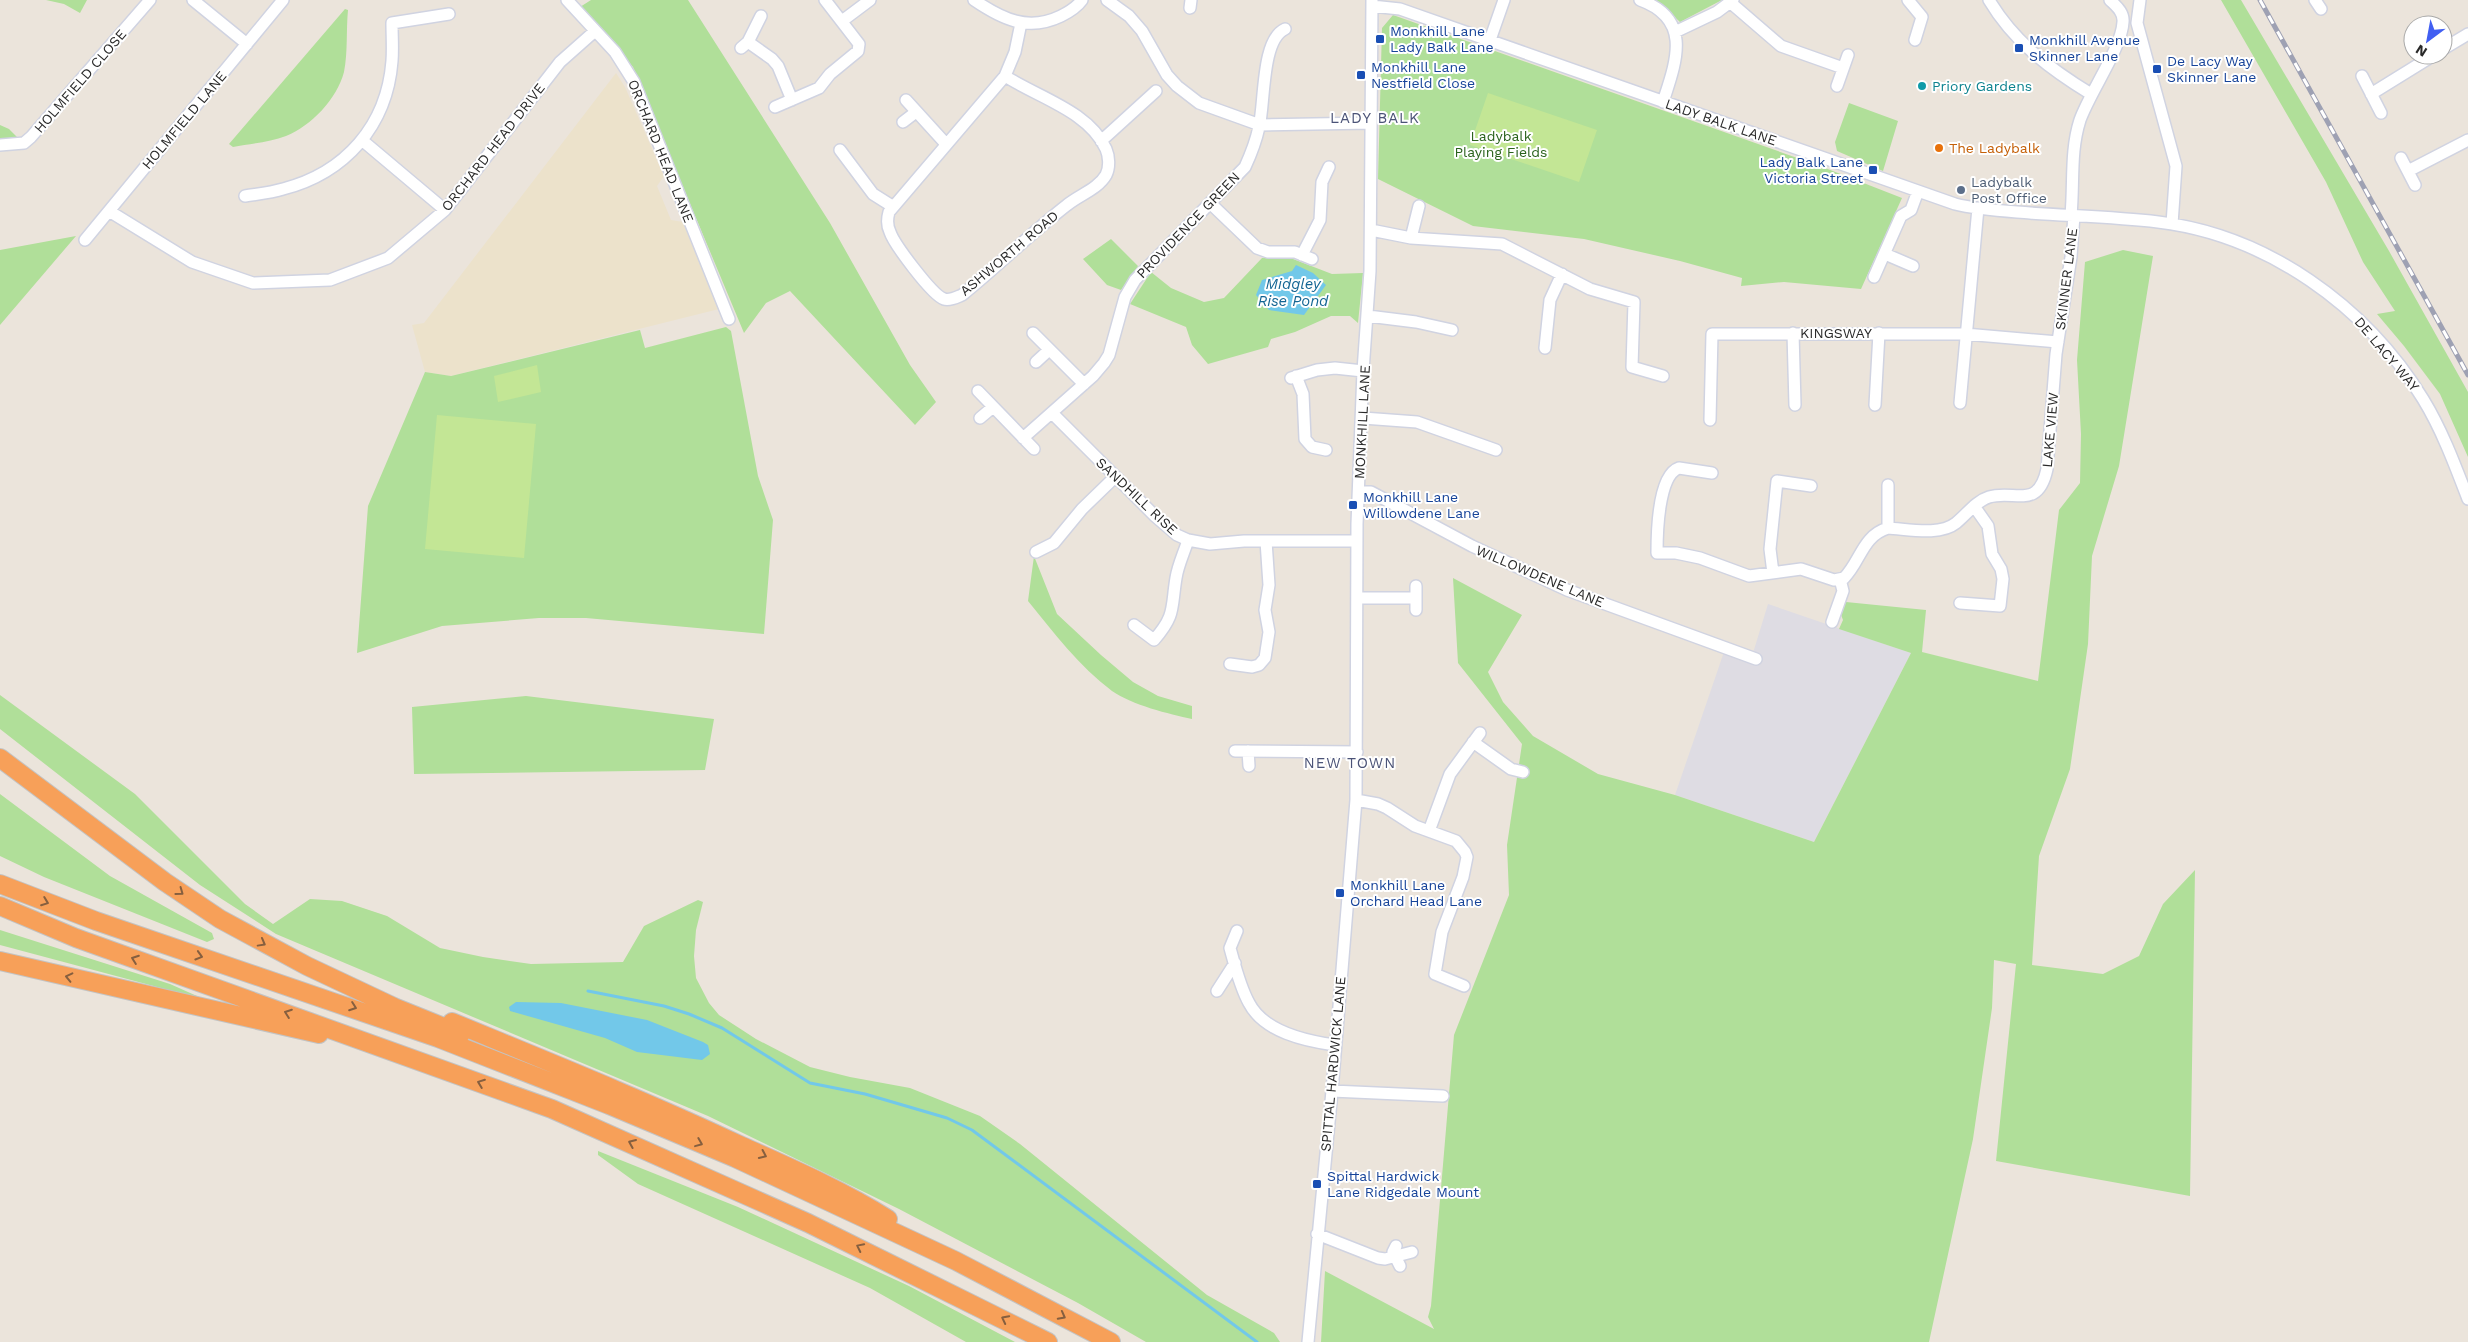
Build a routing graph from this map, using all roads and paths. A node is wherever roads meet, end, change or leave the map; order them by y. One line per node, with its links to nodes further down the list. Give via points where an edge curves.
1 (150, 0): 52 (street, HOLMFIELD CLOSE, via 31,137 24,142)
2 (193, 0): 29 (street)
3 (283, 0): 29 (street, HOLMFIELD LANE)
4 (567, 0): 23 (street, ORCHARD HEAD LANE)
5 (825, 0): 20 (street)
6 (870, 0): 20 (street)
7 (974, 0): 21 (street, via 1007,20)
8 (1082, 0): 21 (street, via 1066,14 1050,21)
9 (1106, 0): 47 (street, via 1129,16 1142,31 1167,75 1186,95 1226,114)
10 (1504, 0): 26 (street)
11 (1640, 0): 24 (street, via 1659,11)
12 (1908, 0): 27 (street, via 1922,17)
13 (1989, 0): 37 (street, via 2014,36 2053,70)
14 (2110, 0): 37 (street, SKINNER LANE, via 2124,20 2120,37)
15 (1732, 1): 24 (street); 32 (street, via 1781,46)
16 (1372, 3): 26 (street, LADY BALK LANE, via 1400,9); 46 (street, MONKHILL LANE)
17 (2139, 6): 69 (street, via 2141,38 2176,166)
18 (450, 14): 49 (street, via 392,23 392,62 384,99)
19 (761, 16): 39 (street, via 745,45 772,59 778,66)
20 (842, 21): 39 (street, via 859,44 858,51 830,74 819,88)
21 (1021, 23): 33 (street, via 1018,44)
22 (1285, 29): 47 (street, PROVIDENCE GREEN, via 1277,34 1270,51)
23 (595, 31): 66 (street, ORCHARD HEAD DRIVE, via 560,62); 78 (street, ORCHARD HEAD LANE, via 615,52 634,82)
24 (1675, 32): 41 (street, via 1677,58)
25 (2468, 34): 28 (street)
26 (1490, 40): 41 (street, LADY BALK LANE)
27 (1915, 40)
28 (2453, 43)
29 (247, 44): 67 (street, HOLMFIELD LANE)
30 (1848, 55): 32 (street)
31 (2418, 65): 38 (street)
32 (1844, 68): 35 (street)
33 (1005, 76): 50 (street, via 1070,111); 51 (street)
34 (2362, 76): 38 (street)
35 (1838, 86)
36 (1156, 90): 50 (street)
37 (2091, 94): 68 (street, SKINNER LANE, via 2076,135)
38 (2371, 94): 44 (street)
39 (792, 100): 42 (street)
40 (906, 100): 43 (street)
41 (1663, 102): 60 (street, LADY BALK LANE)
42 (775, 107)
43 (916, 112): 45 (street); 51 (street)
44 (2381, 113)
45 (903, 122)
46 (1371, 123): 47 (street); 70 (street, MONKHILL LANE)
47 (1260, 125): 62 (street, PROVIDENCE GREEN, via 1245,167)
48 (2468, 140): 57 (street)
49 (363, 141): 61 (street, via 332,168 311,180 282,190); 66 (street)
50 (1101, 141): 63 (street, ASHWORTH ROAD, via 1108,156 1102,180 1067,204 962,294 950,300 936,295 929,288 890,233 887,219)
51 (946, 144): 63 (street)
52 (0, 146)
53 (840, 150): 55 (street)
54 (2401, 158): 57 (street)
55 (852, 166): 58 (street); 63 (street, via 873,194)
56 (1329, 167): 62 (street, via 1322,182 1320,220 1307,257 1295,252 1268,252 1257,248)
57 (2408, 171): 59 (street)
58 (842, 173)
59 (2415, 185)
60 (1918, 191): 65 (street, LADY BALK LANE); 73 (street, via 1911,210 1902,216)
61 (245, 196)
62 (1210, 203): 90 (street, PROVIDENCE GREEN, via 1133,283 1125,297 1109,355)
63 (892, 206)
64 (1419, 206): 71 (street)
65 (1978, 208): 68 (street, LADY BALK LANE); 83 (street)
66 (445, 210): 67 (street, ORCHARD HEAD DRIVE, via 388,258 330,280 253,283 192,262)
67 (109, 211): 72 (street, HOLMFIELD LANE)
68 (2073, 215): 69 (street, DE LACY WAY); 84 (street, SKINNER LANE, via 2072,257)
69 (2172, 224): 109 (street, DE LACY WAY, via 2202,231 2267,256 2347,308 2399,364 2423,399 2438,426)
70 (1371, 230): 71 (street); 77 (street, MONKHILL LANE)
71 (1411, 238): 75 (street, via 1502,244)
72 (85, 240)
73 (1885, 254): 74 (street); 76 (street)
74 (1912, 266)
75 (1562, 274): 85 (street, via 1550,300); 89 (street, via 1590,289 1634,302 1632,367)
76 (1874, 277)
77 (1368, 316): 79 (street); 88 (street, MONKHILL LANE)
78 (729, 319)
79 (1452, 330)
80 (1033, 333): 86 (street)
81 (1793, 333): 82 (street, KINGSWAY); 93 (street, KINGSWAY); 99 (street, KINGSWAY, via 1712,334)
82 (1879, 333): 83 (street, KINGSWAY); 95 (street, KINGSWAY)
83 (1965, 334): 84 (street, KINGSWAY); 92 (street)
84 (2058, 342): 110 (street, LAKE VIEW, via 2046,476 2037,491 2028,495 1995,495)
85 (1545, 348)
86 (1049, 350): 87 (street); 90 (street)
87 (1036, 362)
88 (1363, 370): 98 (street, MONKHILL LANE); 102 (street, via 1335,368 1293,377 1304,394 1305,439 1312,448)
89 (1663, 376)
90 (1084, 384): 96 (street, PROVIDENCE GREEN)
91 (978, 391): 94 (street)
92 (1960, 403)
93 (1795, 405)
94 (993, 406): 97 (street); 100 (street)
95 (1875, 406)
96 (1052, 413): 100 (street, PROVIDENCE GREEN); 105 (street, SANDHILL RISE)
97 (980, 418)
98 (1363, 418): 103 (street, via 1417,422); 108 (street, MONKHILL LANE)
99 (1710, 420)
100 (1023, 438): 101 (street)
101 (1034, 449)
102 (1326, 450)
103 (1496, 450)
104 (1712, 473): 116 (street, via 1679,468 1671,473 1662,497 1658,553 1700,558 1749,576)
105 (1115, 478): 112 (street, SANDHILL RISE, via 1168,528); 115 (street, via 1082,509 1054,543)
106 (1888, 485): 111 (street)
107 (1811, 486): 116 (street, via 1777,482 1770,549)
108 (1358, 492): 114 (street, MONKHILL LANE); 123 (street, WILLOWDENE LANE, via 1371,492 1472,546 1567,590)
109 (2468, 499)
110 (1974, 506): 111 (street, LAKE VIEW, via 1950,527 1937,530); 119 (street, via 1988,526 1992,554 2002,569 2000,606)
111 (1888, 528): 117 (street, via 1874,534 1847,575)
112 (1188, 540): 113 (street, SANDHILL RISE, via 1210,544); 122 (street, via 1176,577 1174,605 1166,625 1154,640)
113 (1266, 541): 114 (street, SANDHILL RISE); 124 (street, via 1269,585 1265,610 1269,632 1265,658 1252,667)
114 (1357, 541): 118 (street, MONKHILL LANE)
115 (1036, 552)
116 (1774, 573): 117 (street, via 1802,569)
117 (1840, 579): 121 (street, via 1843,592)
118 (1358, 598): 120 (street, via 1416,592); 128 (street, MONKHILL LANE)
119 (1960, 603)
120 (1416, 610)
121 (1832, 622)
122 (1134, 625)
123 (1756, 659)
124 (1230, 664)
125 (0, 747): 134 (highway)
126 (1235, 751): 127 (street)
127 (1248, 751): 128 (street); 130 (street)
128 (1357, 752): 132 (street, MONKHILL LANE)
129 (0, 758): 134 (highway)
130 (1249, 766)
131 (1522, 772): 133 (street, via 1511,769 1476,737 1450,774)
132 (1356, 800): 133 (street, via 1378,804); 136 (street, MONKHILL LANE)
133 (1429, 831): 141 (street, via 1456,841 1467,857 1464,877 1442,932 1432,978)
134 (142, 864): 142 (highway, one-way to 142, via 242,933)
135 (0, 884): 148 (highway, one-way to 148, via 96,921 438,1038)
136 (1347, 905): 144 (street, SPITTAL HARDWICK LANE)
137 (0, 906): 145 (highway, one-way to 137, via 76,938)
138 (1237, 931): 140 (street, via 1230,948)
139 (0, 961): 145 (highway, one-way to 139)
140 (1235, 963): 143 (street); 144 (street, via 1249,1003 1260,1018 1298,1038)
141 (1464, 986)
142 (362, 990): 148 (highway, via 589,1089); 151 (highway, one-way to 151, via 559,1065 714,1132 877,1212)
143 (1217, 991)
144 (1335, 1045): 146 (street, SPITTAL HARDWICK LANE)
145 (400, 1053): 152 (highway, one-way to 145, via 861,1248 682,1164 552,1109)
146 (1332, 1091): 147 (street); 149 (street, SPITTAL HARDWICK LANE)
147 (1443, 1096)
148 (674, 1133): 151 (highway, one-way to 151)
149 (1316, 1234): 150 (street, via 1378,1258); 154 (street, SPITTAL HARDWICK LANE)
150 (1412, 1252)
151 (956, 1261): 153 (highway, one-way to 153)
152 (1048, 1342)
153 (1111, 1342)
154 (1308, 1342)

